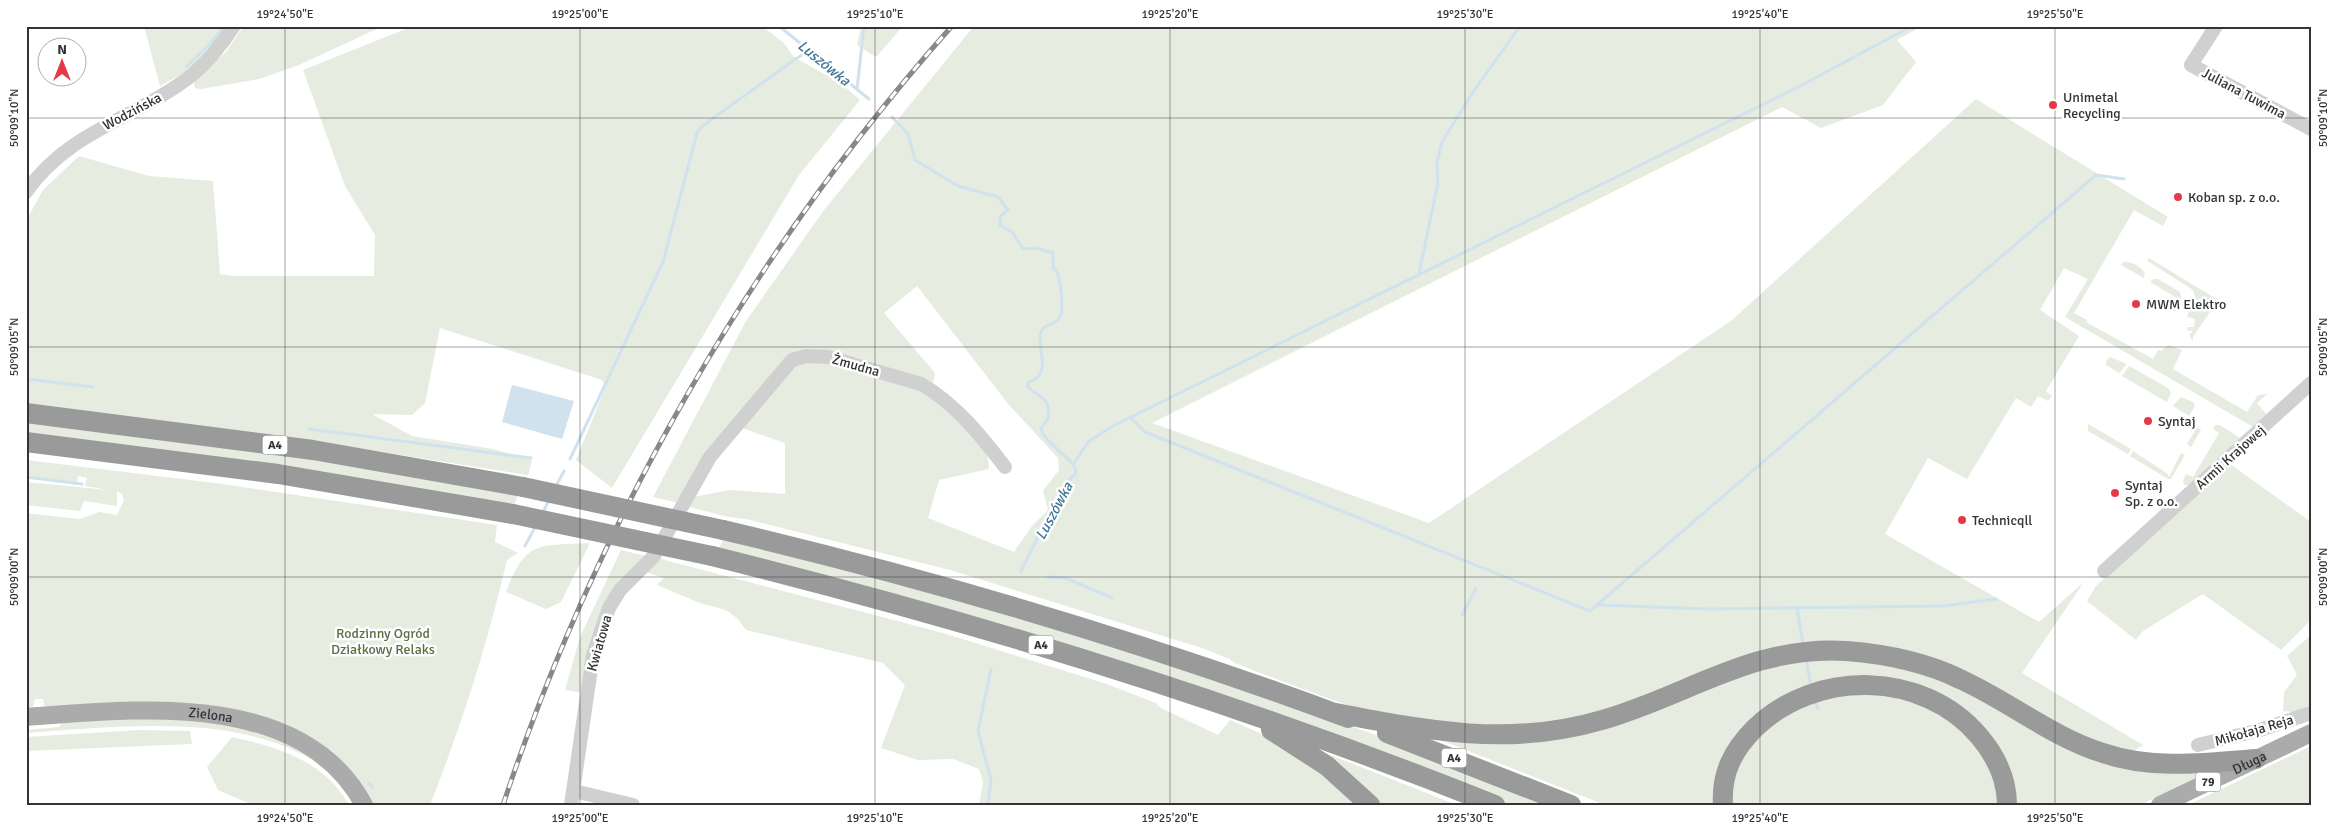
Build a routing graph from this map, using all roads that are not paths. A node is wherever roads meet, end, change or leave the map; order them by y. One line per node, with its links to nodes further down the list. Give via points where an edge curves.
1 (234, 26): 4 (street, Wodzińska, via 216,52 193,74 162,96 70,146)
2 (2216, 26): 3 (street, Juliana Tuwima, via 2191,65)
3 (2311, 129)
4 (26, 192)
5 (2311, 383): 10 (street, Armii Krajowej)
6 (26, 413): 12 (highway, A4, bridge, via 313,450 523,487 723,530 1049,617)
7 (26, 442): 11 (highway, A4, bridge, via 278,474 513,514 712,556 1039,644)
8 (1005, 467): 9 (street, Żmudna, via 966,421 931,390 910,380 828,356 806,356 792,360 736,425 710,457)
9 (682, 504): 18 (street, Kwiatowa, via 654,556 620,590 597,638)
10 (2104, 571)
11 (1235, 708): 21 (highway, via 1327,766); 22 (highway, A4)
12 (1336, 714): 17 (highway, via 1454,734 1509,736 1550,732 1606,719 1751,662 1797,653 1843,651 1891,657 1947,673 2063,736 2124,759 2179,764); 23 (highway, A4)
13 (2311, 714): 16 (street, Mikołaja Reja)
14 (26, 717): 19 (main road, Zielona, via 157,709 203,713 256,724 290,736 320,753 340,770)
15 (2311, 733): 17 (main road, Długa / 79)
16 (2198, 745)
17 (2256, 759): 26 (main road, Długa / 79)
18 (573, 798): 20 (street)
19 (364, 805)
20 (633, 805)
21 (1370, 805)
22 (1495, 805)
23 (1571, 805)
24 (1722, 805): 25 (highway, via 1722,785 1729,761 1741,742 1760,723 1804,696 1836,687 1860,685 1885,686 1914,694 1943,706 1965,721 1998,764 2006,788)
25 (2007, 805)
26 (2160, 805)

